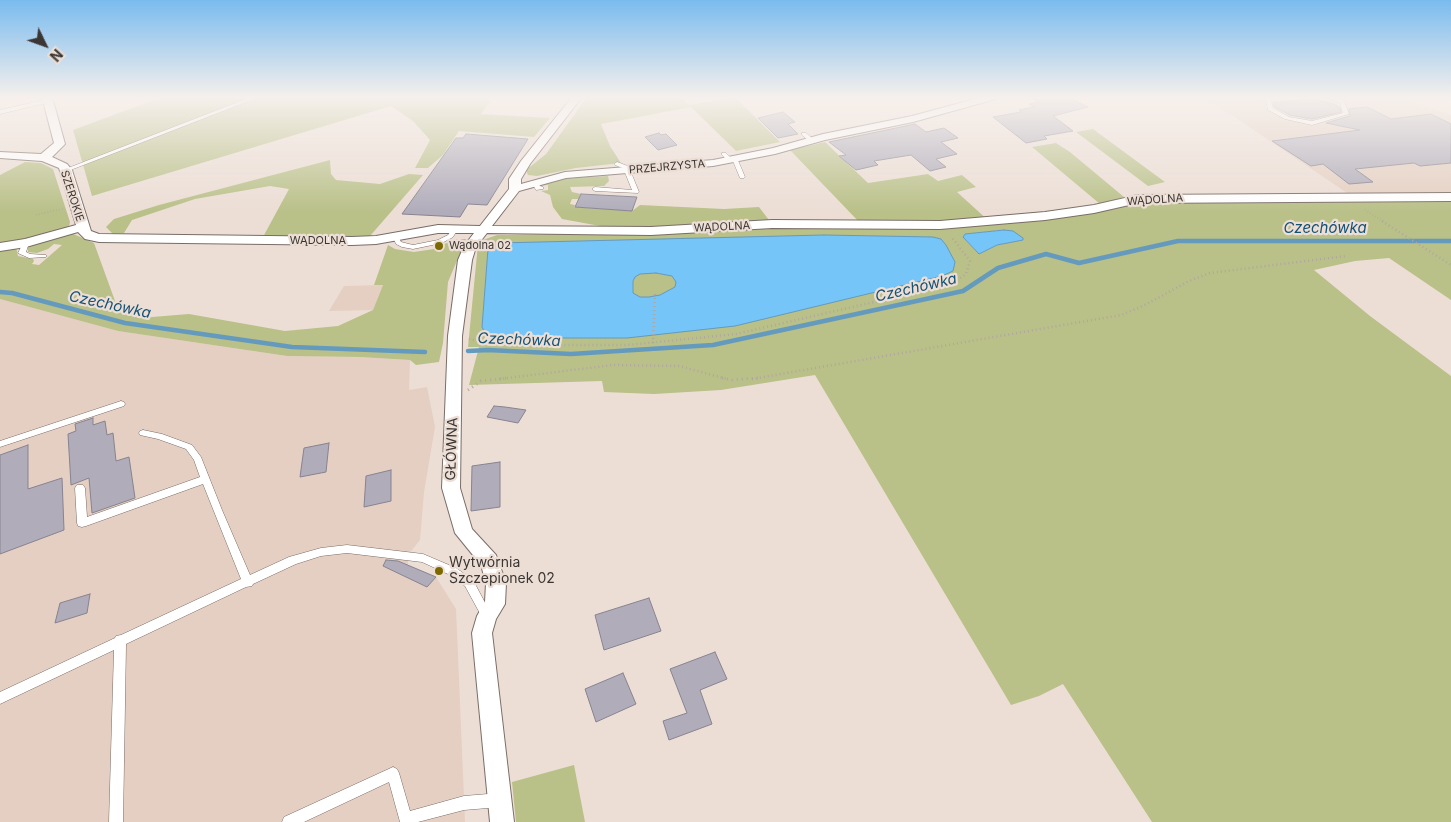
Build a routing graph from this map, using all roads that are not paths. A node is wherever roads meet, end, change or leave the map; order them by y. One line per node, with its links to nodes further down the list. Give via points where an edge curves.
1 (58, 135): 7 (street, SZEROKIE, via 60,144)
2 (155, 135): 10 (lane)
3 (546, 135): 12 (street, GŁÓWNA, via 524,163 515,179)
4 (818, 135): 6 (street, PRZEJRZYSTA)
5 (0, 155): 7 (street)
6 (729, 157): 9 (street, PRZEJRZYSTA); 11 (lane)
7 (44, 158): 10 (street, SZEROKIE)
8 (617, 164): 9 (lane)
9 (630, 169): 12 (street, PRZEJRZYSTA, via 565,175); 13 (lane, via 636,192)
10 (66, 170): 15 (street, SZEROKIE)
11 (742, 178)
12 (515, 189): 16 (street, GŁÓWNA)
13 (595, 189)
14 (1451, 197): 16 (street, WĄDOLNA, via 1138,199 1045,216 940,225 772,224 651,231)
15 (83, 227): 16 (street, WĄDOLNA, via 87,235 99,238 343,241 376,240 438,229); 17 (street)
16 (482, 229): 26 (street, GŁÓWNA, via 465,260 455,336 451,488 464,533 490,561 494,575 495,604)
17 (26, 243): 18 (street); 19 (lane, via 22,253)
18 (0, 247)
19 (44, 256)
20 (121, 404): 22 (lane)
21 (143, 433): 23 (lane, via 189,447 198,458)
22 (0, 444)
23 (206, 479): 24 (lane, via 82,523); 25 (lane)
24 (80, 488)
25 (248, 582): 26 (lane, via 293,560 347,548 423,558 469,583); 27 (lane)
26 (487, 616): 29 (street, GŁÓWNA, via 482,633)
27 (120, 640): 28 (lane); 30 (lane)
28 (4, 695)
29 (501, 811): 31 (lane, via 464,803 405,818 393,773)
30 (116, 822)
31 (289, 822)

